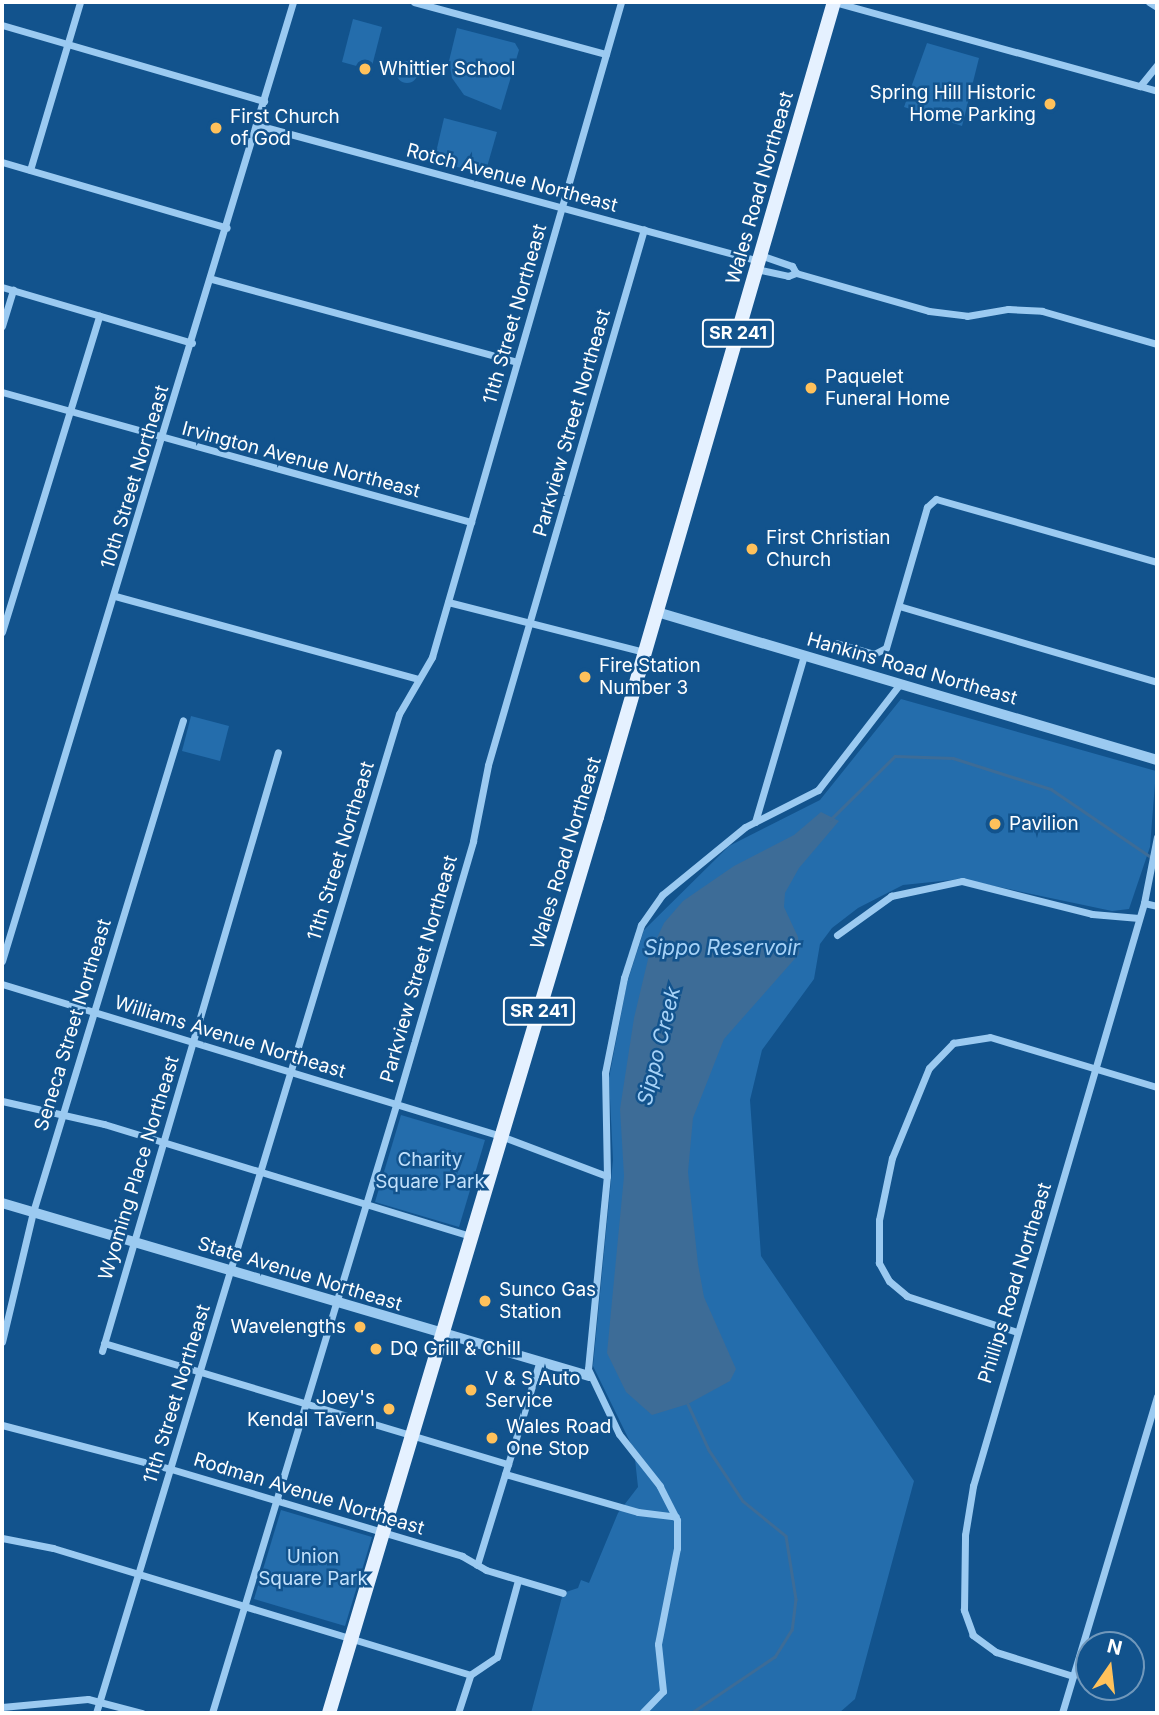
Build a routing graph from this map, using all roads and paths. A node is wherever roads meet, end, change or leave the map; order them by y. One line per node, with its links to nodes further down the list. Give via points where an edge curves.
1 (80, 2): 9 (street)
2 (293, 2): 14 (street, 10th Street Northeast)
3 (414, 2): 10 (street)
4 (621, 2): 10 (street, 11th Street Northeast)
5 (834, 2): 12 (street); 21 (main road, Wales Road Northeast / SR 241)
6 (1149, 2): 7 (street)
7 (1157, 7)
8 (2, 25): 9 (street)
9 (67, 44): 14 (street); 17 (street)
10 (606, 54): 18 (street, 11th Street Northeast)
11 (1157, 65): 12 (street)
12 (1139, 86): 13 (street)
13 (1157, 91)
14 (264, 101): 15 (street, 10th Street Northeast)
15 (257, 125): 18 (street, Rotch Avenue Northeast); 19 (street, 10th Street Northeast)
16 (2, 162): 17 (street)
17 (30, 170): 19 (street)
18 (561, 208): 20 (street, Rotch Avenue Northeast); 30 (street, 11th Street Northeast)
19 (227, 228): 23 (street, 10th Street Northeast)
20 (644, 229): 21 (street, Rotch Avenue Northeast); 40 (street, Parkview Street Northeast)
21 (758, 261): 22 (street, via 788,276); 22 (street, via 792,266); 39 (main road, Wales Road Northeast / SR 241)
22 (796, 273): 29 (street, via 946,315 1042,311)
23 (212, 279): 28 (street, 10th Street Northeast); 30 (street)
24 (2, 286): 25 (street)
25 (13, 290): 26 (street); 27 (street)
26 (99, 316): 28 (street); 32 (street)
27 (2, 326)
28 (192, 343): 33 (street, 10th Street Northeast)
29 (1157, 344)
30 (517, 362): 34 (street, 11th Street Northeast)
31 (2, 392): 32 (street, Irvington Avenue Northeast)
32 (69, 412): 33 (street, Irvington Avenue Northeast); 41 (street)
33 (163, 439): 34 (street, Irvington Avenue Northeast); 36 (street, 10th Street Northeast)
34 (471, 522): 37 (street, 11th Street Northeast)
35 (1157, 562): 38 (street, via 933,500 926,510)
36 (115, 596): 45 (street); 58 (street, 10th Street Northeast)
37 (448, 602): 40 (street); 45 (street, 11th Street Northeast, via 432,657)
38 (899, 606): 42 (street, via 882,652); 46 (street)
39 (657, 612): 43 (main road, Wales Road Northeast / SR 241); 44 (street, Hankins Road Northeast)
40 (530, 623): 43 (street); 66 (street, Parkview Street Northeast)
41 (2, 632)
42 (836, 643)
43 (645, 653): 68 (main road, Wales Road Northeast / SR 241)
44 (804, 655): 47 (street, Hankins Road Northeast); 51 (street)
45 (418, 679): 63 (street, 11th Street Northeast, via 399,714)
46 (1157, 681)
47 (900, 684): 50 (street, Hankins Road Northeast); 51 (street, via 818,790)
48 (183, 720): 60 (street, Seneca Street Northeast)
49 (278, 752): 61 (street, Wyoming Place Northeast)
50 (1157, 760)
51 (755, 822): 71 (street, via 662,895 641,925 624,978 605,1073)
52 (1157, 837): 53 (street, Phillips Road Northeast)
53 (1156, 847): 54 (street, Phillips Road Northeast)
54 (1144, 903): 55 (street); 56 (street, Phillips Road Northeast)
55 (1157, 906)
56 (1139, 918): 57 (street, via 1099,915 962,881 891,896); 62 (street, Phillips Road Northeast)
57 (837, 935)
58 (2, 961)
59 (2, 984): 60 (street, Williams Avenue Northeast)
60 (94, 1011): 61 (street, Williams Avenue Northeast); 67 (street, Seneca Street Northeast)
61 (192, 1041): 63 (street, Williams Avenue Northeast); 69 (street, Wyoming Place Northeast)
62 (1096, 1068): 64 (street); 79 (street, Phillips Road Northeast); 79 (street, via 990,1037 953,1043 929,1068 892,1158 877,1250 889,1281 899,1292 926,1304)
63 (290, 1074): 66 (street, Williams Avenue Northeast); 70 (street, 11th Street Northeast)
64 (1157, 1087)
65 (2, 1101): 67 (street)
66 (396, 1105): 68 (street, Williams Avenue Northeast); 73 (street, Parkview Street Northeast)
67 (63, 1115): 69 (street); 74 (street, Seneca Street Northeast)
68 (501, 1136): 71 (street, Williams Avenue Northeast); 75 (main road, Wales Road Northeast / SR 241)
69 (163, 1143): 70 (street); 76 (street, Wyoming Place Northeast)
70 (260, 1174): 73 (street); 77 (street, 11th Street Northeast)
71 (607, 1176): 84 (street)
72 (2, 1203): 74 (street, State Avenue Northeast)
73 (366, 1205): 75 (street); 78 (street, Parkview Street Northeast)
74 (33, 1212): 76 (street, State Avenue Northeast); 81 (street, Seneca Street Northeast)
75 (471, 1236): 80 (main road, Wales Road Northeast / SR 241)
76 (132, 1242): 77 (street, State Avenue Northeast); 83 (street, Wyoming Place Northeast, via 103,1347)
77 (231, 1272): 78 (street, State Avenue Northeast); 83 (street, 11th Street Northeast)
78 (336, 1303): 80 (street, State Avenue Northeast); 86 (street, Parkview Street Northeast)
79 (1017, 1332): 103 (street, Phillips Road Northeast, via 967,1517 964,1610 973,1635 990,1649)
80 (441, 1335): 82 (street, State Avenue Northeast); 88 (main road, Wales Road Northeast / SR 241)
81 (2, 1342)
82 (539, 1363): 84 (street, State Avenue Northeast); 89 (street)
83 (201, 1370): 86 (street); 90 (street, 11th Street Northeast)
84 (589, 1376): 93 (street, via 619,1434 660,1486)
85 (1157, 1396): 103 (street)
86 (306, 1402): 88 (street); 92 (street, Parkview Street Northeast)
87 (2, 1425): 90 (street, Rodman Avenue Northeast)
88 (412, 1433): 89 (street); 94 (main road, Wales Road Northeast / SR 241)
89 (508, 1464): 91 (street)
90 (171, 1469): 92 (street, Rodman Avenue Northeast); 97 (street, 11th Street Northeast)
91 (505, 1474): 93 (street, via 638,1512); 96 (street)
92 (276, 1501): 94 (street, Rodman Avenue Northeast); 100 (street, Parkview Street Northeast)
93 (676, 1517): 111 (street, via 677,1548 658,1644 663,1692)
94 (383, 1533): 96 (street, Rodman Avenue Northeast, via 462,1556); 101 (main road, Wales Road Northeast / SR 241)
95 (2, 1538): 97 (street)
96 (477, 1565): 98 (street, Rodman Avenue Northeast)
97 (139, 1574): 100 (street); 104 (street, 11th Street Northeast)
98 (518, 1580): 99 (street, Rodman Avenue Northeast); 102 (street, via 497,1657)
99 (563, 1593)
100 (245, 1606): 101 (street); 108 (street, Parkview Street Northeast)
101 (352, 1639): 102 (street); 109 (main road, Wales Road Northeast / SR 241)
102 (470, 1675): 110 (street)
103 (1073, 1676): 112 (street)
104 (100, 1701): 105 (street); 106 (street, 11th Street Northeast); 107 (street)
105 (2, 1707)
106 (96, 1713)
107 (142, 1713)
108 (212, 1713)
109 (329, 1713)
110 (458, 1713)
111 (642, 1713)
112 (1062, 1713)

